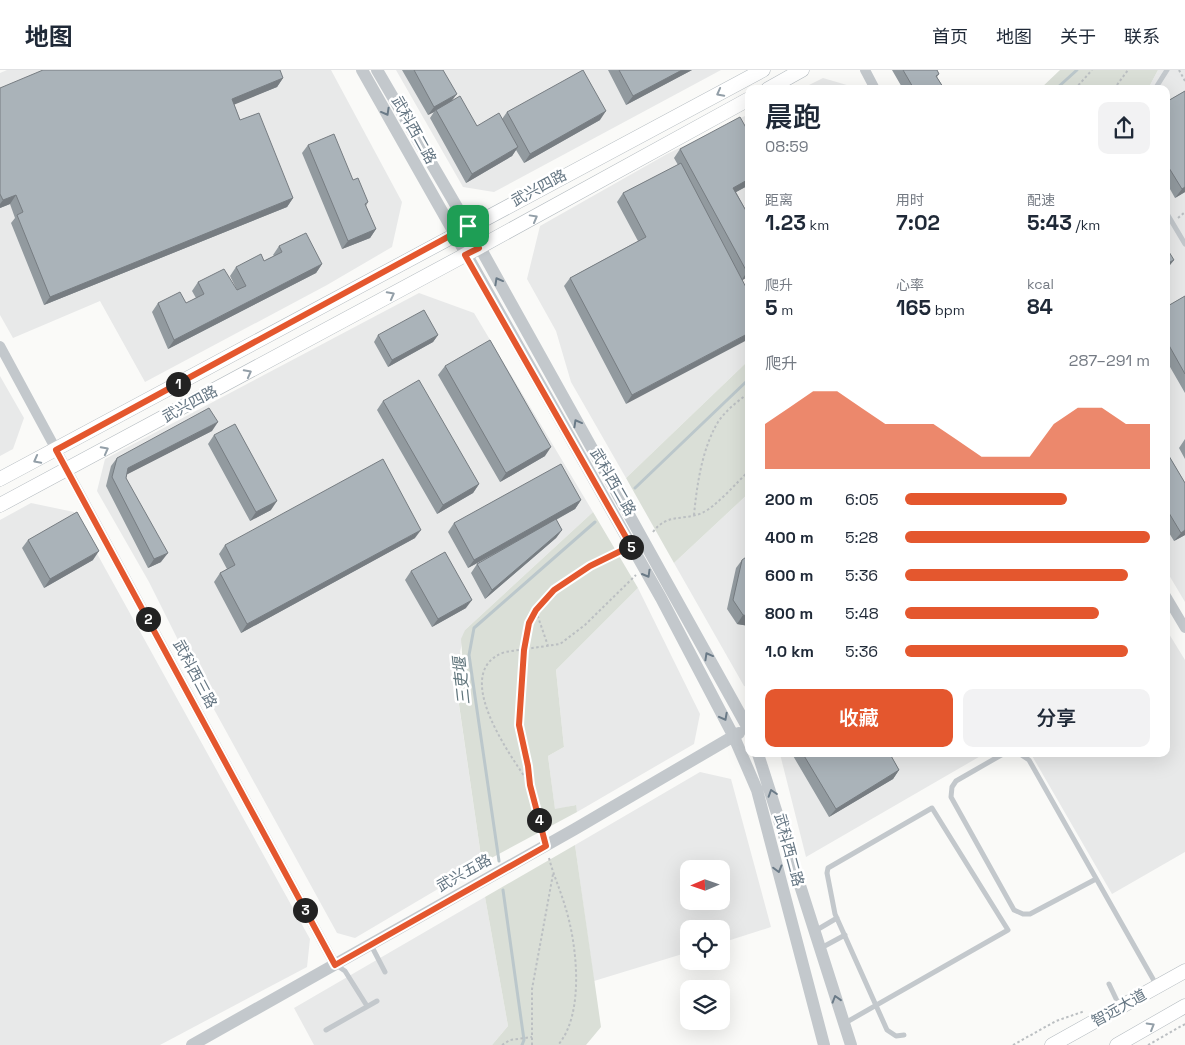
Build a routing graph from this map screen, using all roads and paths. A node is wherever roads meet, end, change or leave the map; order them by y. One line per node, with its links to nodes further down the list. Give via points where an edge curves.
1 (362, 70): 19 (street, 武科西二路, one-way to 19)
2 (377, 70): 18 (street, 武科西二路)
3 (763, 70): 18 (main road, 武兴四路, one-way to 18)
4 (802, 70): 11 (main road)
5 (865, 70): 12 (street)
6 (1092, 70): 13 (path)
7 (1128, 70): 14 (path)
8 (1167, 70): 15 (lane)
9 (1179, 70): 10 (path)
10 (1185, 81)
11 (775, 85)
12 (873, 85)
13 (1079, 85)
14 (1117, 85)
15 (1158, 85)
16 (745, 101): 21 (main road, 武兴四路, one-way to 16)
17 (1170, 219): 20 (lane)
18 (468, 226): 19 (main road, 武兴四路); 21 (street, 武科西二路)
19 (454, 234): 22 (street, 武科西二路); 25 (main road, 武兴四路)
20 (1185, 244)
21 (479, 248): 22 (main road, 武兴四路); 32 (street, 武科西二路, one-way to 21)
22 (465, 255): 26 (main road, 武兴四路, one-way to 22); 31 (street, 武科西二路)
23 (0, 346): 25 (street, 武科西三路)
24 (745, 397): 30 (path, via 719,422 710,439 697,488)
25 (56, 450): 26 (street, 武科西三路); 28 (main road, 武兴四路, one-way to 28)
26 (68, 470): 29 (main road, 武兴四路); 54 (street, 武科西三路)
27 (745, 475): 30 (path, via 708,508)
28 (0, 479)
29 (0, 505)
30 (694, 515): 32 (path, via 659,523)
31 (631, 546): 33 (street, 武科西二路); 35 (path, via 590,566 554,590)
32 (646, 546): 39 (street, 武科西二路, one-way to 32)
33 (644, 568): 37 (path, via 585,625 560,644); 41 (street, 武科西二路, one-way to 41)
34 (1170, 603): 36 (street)
35 (536, 610): 37 (path); 38 (path, via 529,623)
36 (1185, 628)
37 (548, 646): 38 (path)
38 (524, 650): 45 (path, via 518,719); 45 (path, via 497,655 488,663 481,679 489,716)
39 (745, 722)
40 (745, 729): 41 (street, 武兴五路)
41 (734, 737): 46 (street, 武兴五路); 75 (street, 武科西二路, one-way to 75, via 757,790)
42 (759, 757): 50 (street, 武科西二路, one-way to 42)
43 (997, 757): 48 (lane, via 956,781 951,797 1014,910 1030,914)
44 (1025, 757): 48 (lane, via 1030,760)
45 (530, 785): 46 (path)
46 (546, 846): 47 (path); 52 (street, 武兴五路)
47 (553, 874): 69 (path, via 532,989); 74 (path, via 566,907 575,970 575,1010)
48 (1096, 878): 58 (lane)
49 (837, 918): 50 (lane); 51 (lane); 62 (lane, via 826,873 828,868 932,808 1008,930)
50 (815, 931): 53 (street, 武科西二路)
51 (845, 935): 53 (lane); 62 (lane)
52 (371, 944): 54 (street, 武兴五路); 56 (lane)
53 (820, 948): 65 (street, 武科西二路, one-way to 53)
54 (335, 965): 60 (lane, via 345,971); 71 (street, 武兴五路)
55 (1185, 971): 58 (main road, 智远大道)
56 (385, 972)
57 (1109, 984): 63 (lane)
58 (1157, 987): 63 (main road, 智远大道)
59 (377, 1001): 60 (lane)
60 (367, 1006): 67 (lane)
61 (1185, 1006): 70 (main road, 智远大道, one-way to 61)
62 (876, 1007): 65 (lane); 68 (lane, via 887,1030 896,1036)
63 (1120, 1007): 78 (main road, 智远大道)
64 (1088, 1011): 77 (path, via 1056,1021)
65 (844, 1023): 76 (street, 武科西二路)
66 (1185, 1024): 79 (path)
67 (326, 1030)
68 (904, 1035)
69 (531, 1037): 72 (path, via 510,1040); 73 (path)
70 (1121, 1044)
71 (192, 1045)
72 (502, 1045)
73 (532, 1045)
74 (558, 1045)
75 (824, 1045)
76 (851, 1045)
77 (1013, 1045)
78 (1052, 1045)
79 (1148, 1045)

